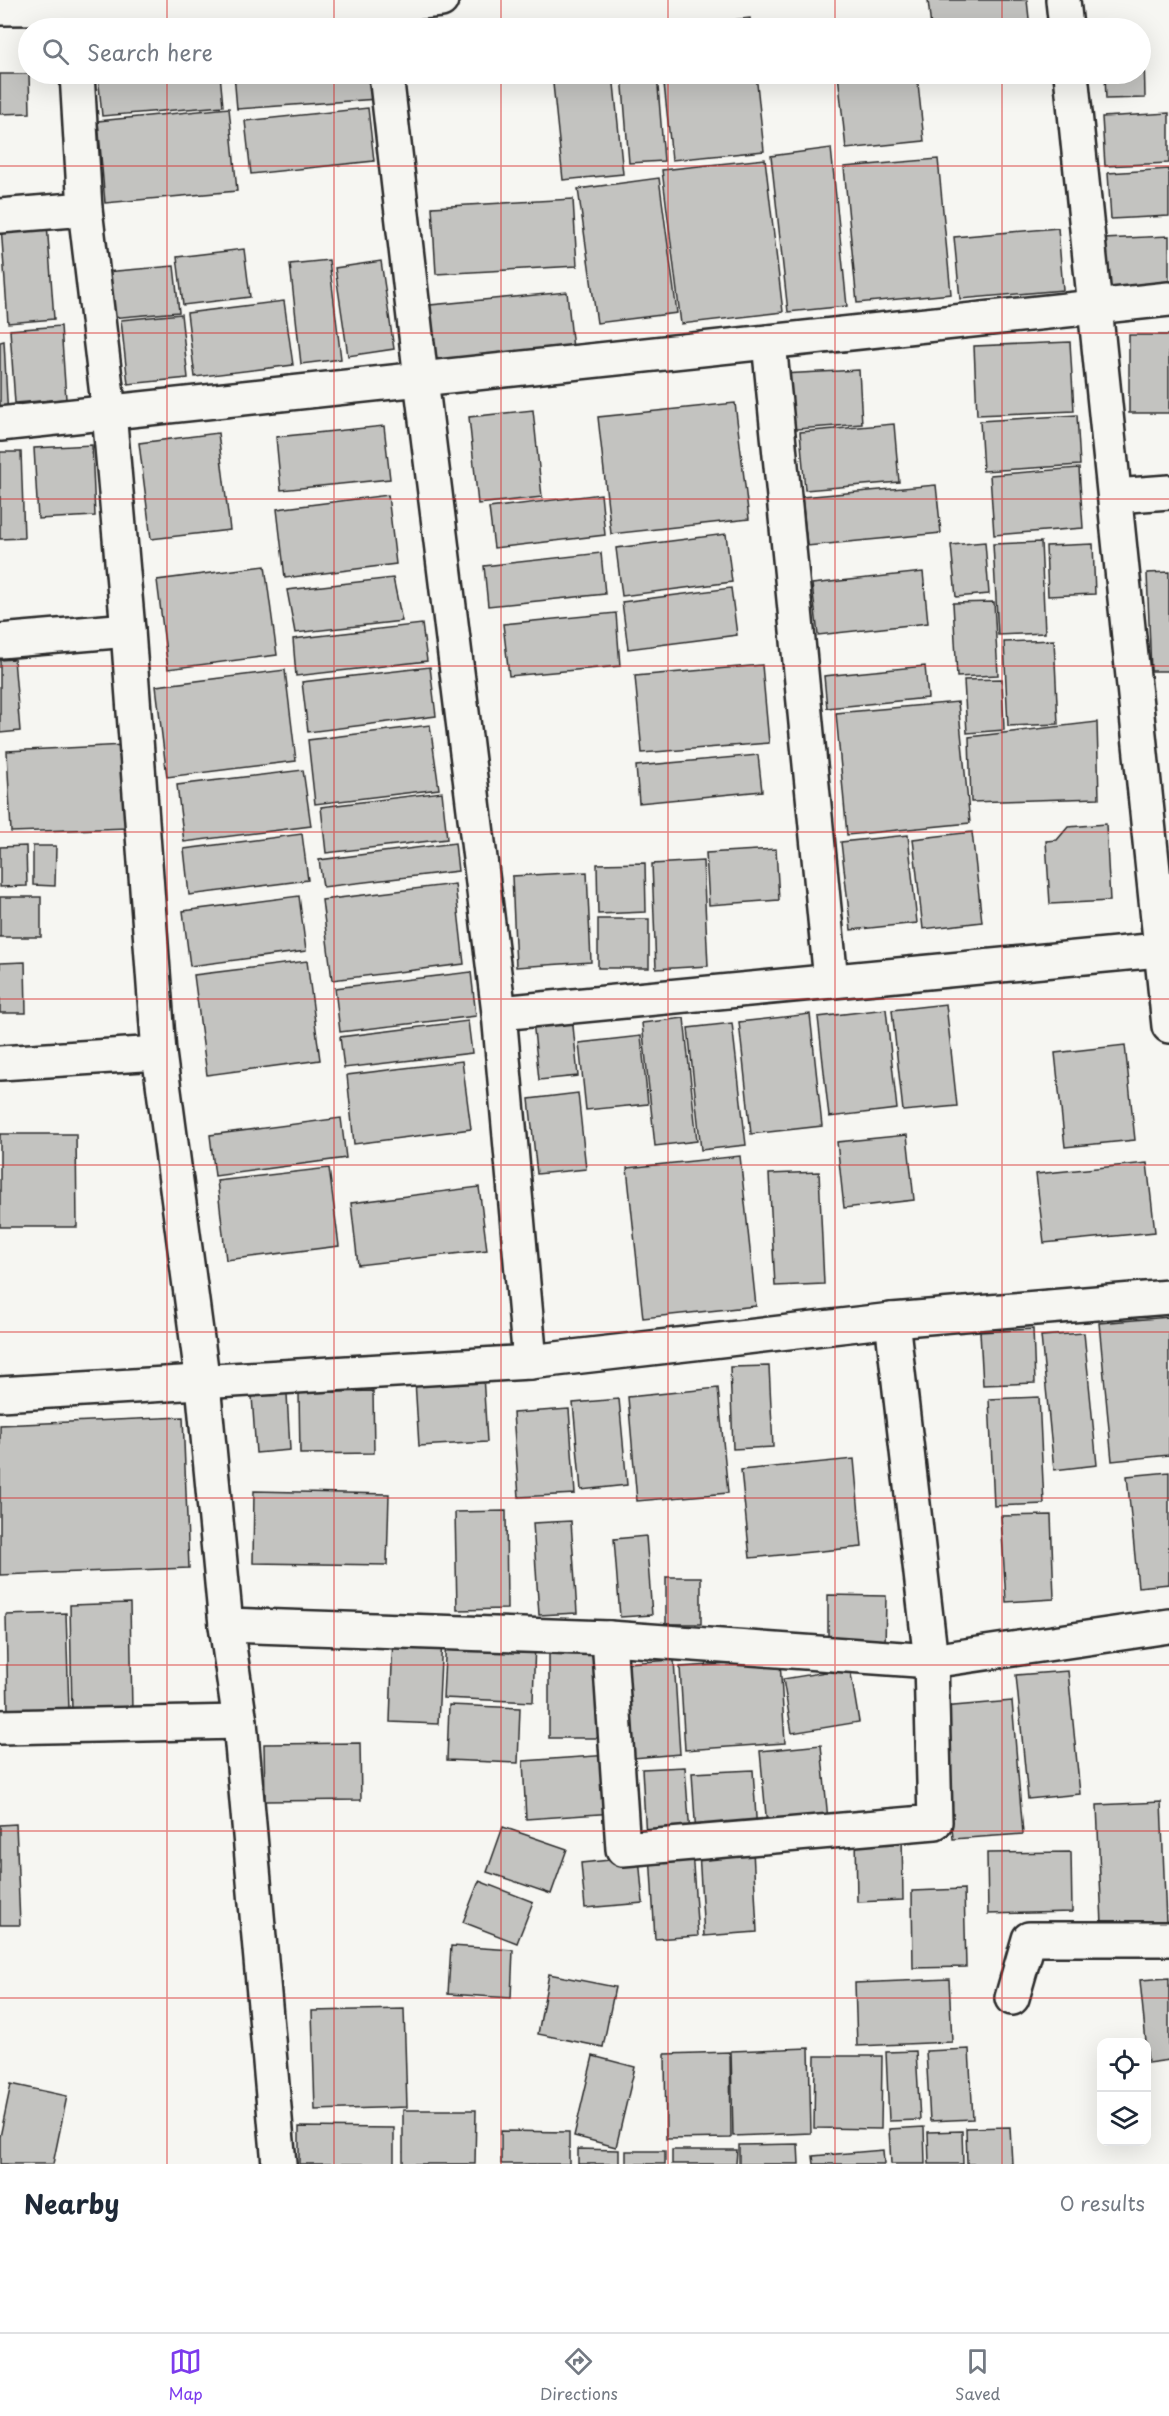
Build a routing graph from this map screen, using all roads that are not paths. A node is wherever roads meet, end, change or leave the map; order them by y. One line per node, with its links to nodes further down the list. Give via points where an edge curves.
1 (441, 0): 5 (street)
2 (1063, 0): 6 (street)
3 (0, 8): 4 (street)
4 (74, 12): 5 (street)
5 (380, 17)
6 (1065, 18)
7 (78, 84): 10 (street)
8 (387, 84): 15 (street)
9 (1072, 84): 13 (street)
10 (86, 209): 11 (street); 16 (street)
11 (0, 216)
12 (1169, 299): 13 (street)
13 (1095, 307): 14 (street); 19 (street)
14 (769, 342): 15 (street); 23 (street)
15 (421, 379): 16 (street); 24 (street)
16 (109, 412): 17 (street); 20 (street)
17 (0, 424)
18 (1169, 492): 19 (street)
19 (1115, 496): 22 (street)
20 (128, 630): 21 (street); 26 (street)
21 (0, 641)
22 (1165, 950): 23 (street); 25 (street)
23 (831, 981): 24 (street)
24 (499, 1013): 30 (street)
25 (1169, 1026)
26 (159, 1053): 27 (street); 31 (street)
27 (0, 1063)
28 (1169, 1297): 29 (street)
29 (892, 1320): 30 (street); 36 (street)
30 (530, 1362): 31 (street)
31 (203, 1384): 32 (street); 33 (street)
32 (0, 1394)
33 (226, 1625): 35 (street); 37 (street)
34 (1169, 1626): 36 (street)
35 (609, 1638): 36 (street); 36 (street, via 623,1849 935,1822)
36 (931, 1661)
37 (240, 1722): 38 (street); 41 (street)
38 (0, 1727)
39 (1169, 1939): 40 (street, via 1029,1939)
40 (1012, 1998)
41 (279, 2164)

